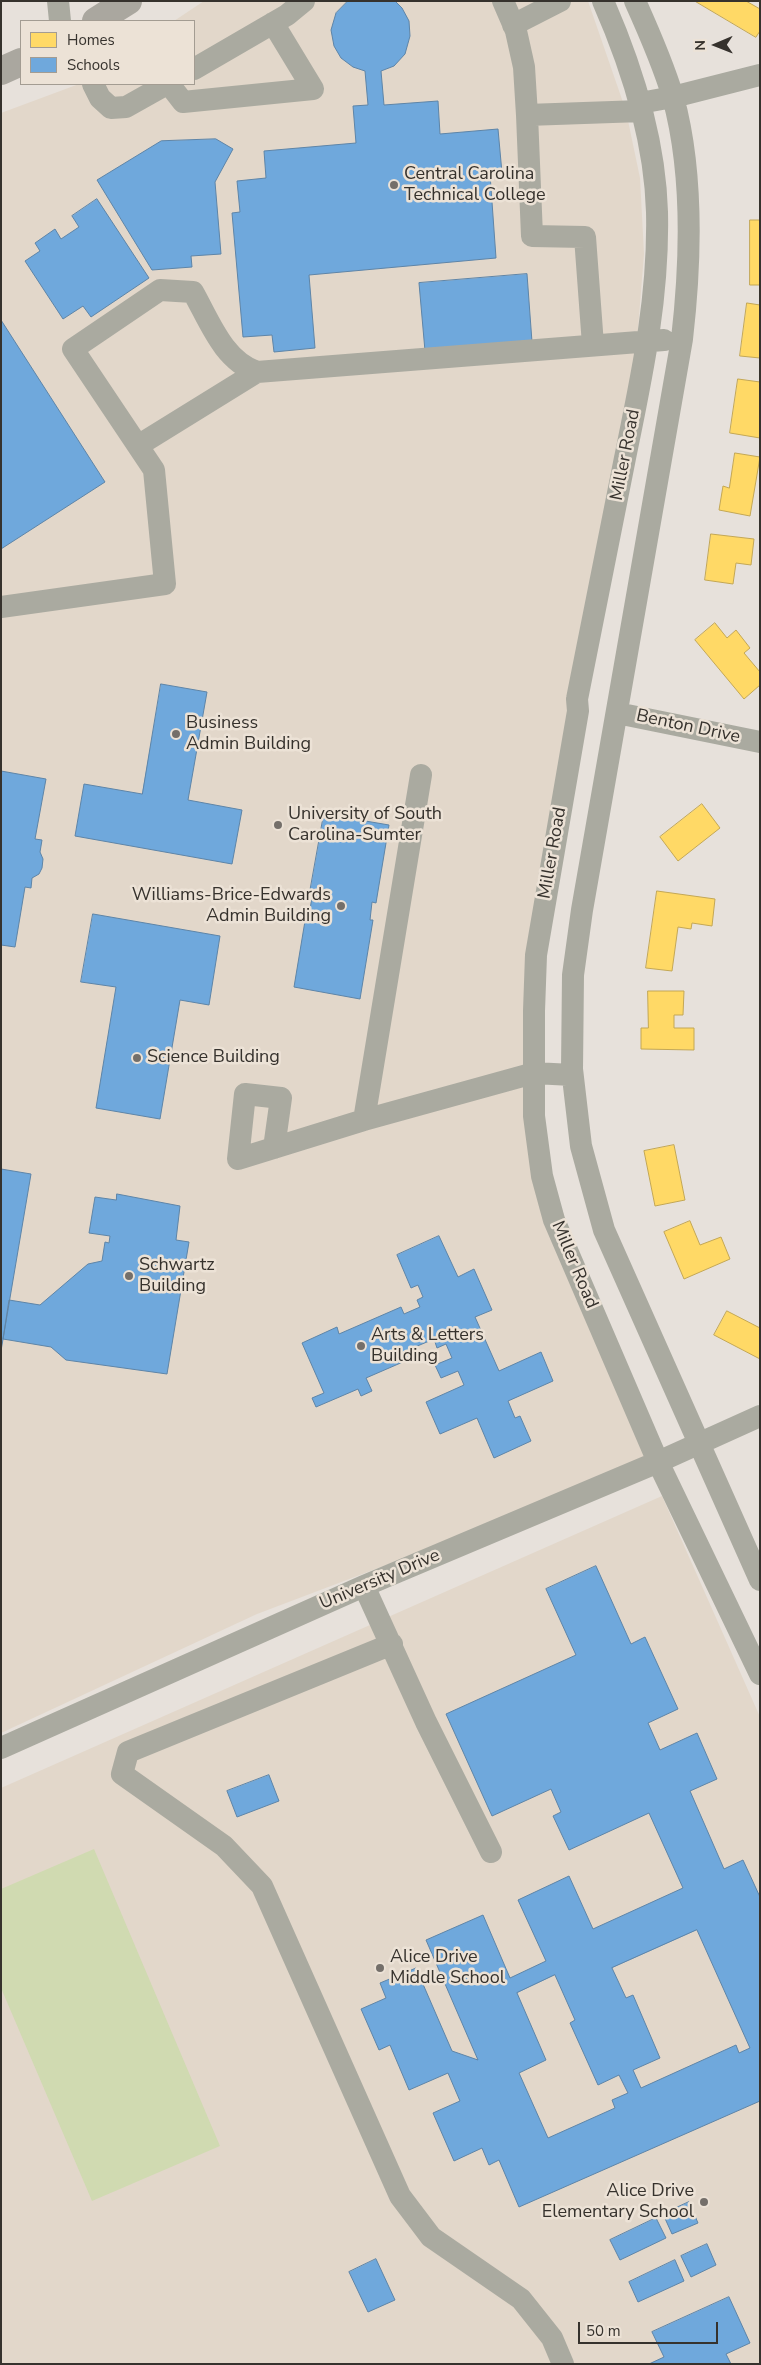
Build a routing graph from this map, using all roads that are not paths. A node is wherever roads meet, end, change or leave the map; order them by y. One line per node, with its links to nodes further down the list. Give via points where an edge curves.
1 (58, 1): 8 (street)
2 (128, 1): 9 (highway)
3 (304, 1): 10 (street)
4 (503, 1): 11 (street)
5 (560, 1): 11 (street)
6 (603, 1): 20 (street, Miller Road, via 621,42)
7 (635, 1): 19 (street, Miller Road)
8 (60, 20)
9 (98, 20)
10 (273, 23): 13 (street); 18 (street, via 313,90 183,102)
11 (513, 25): 21 (street, via 524,67)
12 (20, 62): 14 (highway)
13 (195, 68)
14 (1, 71)
15 (760, 75): 19 (street)
16 (94, 85): 17 (street, via 100,98 111,108 126,107)
17 (166, 85)
18 (169, 85)
19 (673, 97): 20 (street); 22 (street, Miller Road, via 689,207 689,282)
20 (640, 107): 21 (street); 23 (street, Miller Road, via 649,145 657,210 657,276)
21 (527, 115): 24 (street, via 532,236 585,237)
22 (682, 339): 23 (street); 28 (street, Miller Road)
23 (649, 340): 24 (street); 31 (street, Miller Road, via 577,699 578,711 536,955)
24 (592, 344): 25 (street)
25 (257, 372): 26 (street); 26 (street, via 244,367 224,348 194,292 160,290 72,349)
26 (139, 445): 27 (street, via 154,470 164,584)
27 (1, 607)
28 (617, 713): 29 (street, Benton Drive); 32 (street, Miller Road, via 573,975)
29 (760, 742)
30 (421, 774): 33 (street)
31 (534, 1073): 32 (street); 33 (street); 37 (street, Miller Road, via 534,1116 541,1166 554,1220)
32 (572, 1075): 36 (street, Miller Road, via 581,1146 604,1230)
33 (364, 1120): 34 (street)
34 (274, 1148)
35 (760, 1416): 36 (street, University Drive)
36 (699, 1444): 37 (street, University Drive); 38 (street, Miller Road)
37 (658, 1462): 39 (street, University Drive); 41 (street, Miller Road)
38 (760, 1580)
39 (364, 1586): 40 (street); 42 (street, University Drive)
40 (392, 1644): 43 (street, via 426,1722); 44 (street, via 128,1752 122,1774 224,1846 262,1886 400,2196 431,2236 521,2299 552,2338)
41 (760, 1674)
42 (1, 1748)
43 (491, 1852)
44 (563, 2364)

